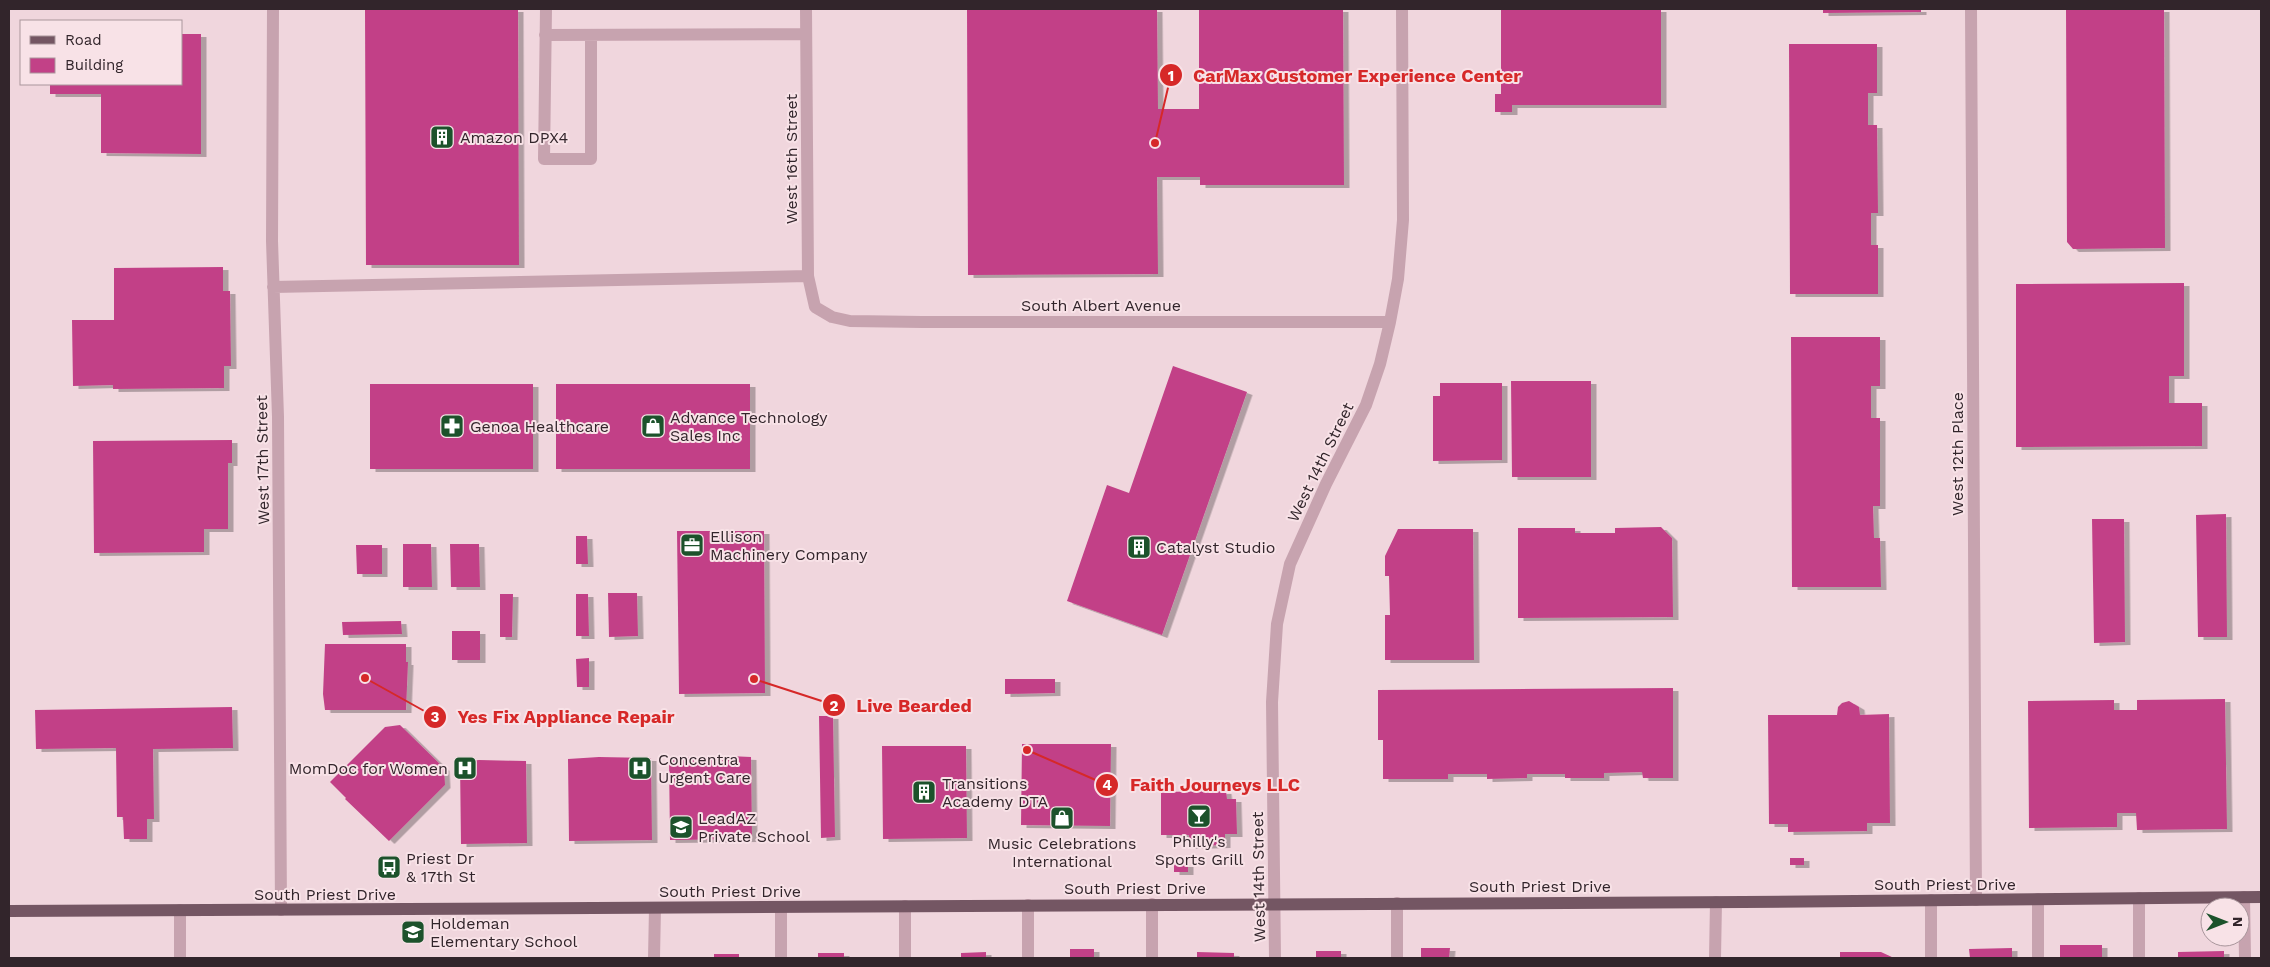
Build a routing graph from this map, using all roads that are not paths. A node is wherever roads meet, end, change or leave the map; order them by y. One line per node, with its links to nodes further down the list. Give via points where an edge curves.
1 (273, 9): 10 (street, West 17th Street)
2 (546, 9): 7 (street)
3 (806, 9): 6 (street, West 16th Street)
4 (1402, 9): 12 (street, West 14th Street, via 1403,220)
5 (1971, 9): 17 (street, West 12th Place)
6 (806, 34): 8 (street); 9 (street, West 16th Street)
7 (545, 35): 8 (street); 8 (street, via 544,159 591,159)
8 (591, 35)
9 (808, 276): 10 (street); 11 (street, West 16th Street)
10 (273, 288): 27 (street, West 17th Street, via 278,427)
11 (815, 307): 12 (street, South Albert Avenue, via 832,317 850,321)
12 (1390, 322): 19 (street, West 14th Street, via 1366,405 1290,564 1277,624 1272,702)
13 (2139, 898): 14 (main road, South Priest Drive); 15 (main road, South Priest Drive); 40 (street)
14 (2200, 898)
15 (2038, 899): 17 (main road, South Priest Drive); 39 (street)
16 (1931, 900): 17 (main road, South Priest Drive); 18 (main road, South Priest Drive); 38 (street)
17 (1976, 900)
18 (1716, 902): 20 (main road, South Priest Drive); 37 (street)
19 (1274, 903): 20 (main road, South Priest Drive); 21 (main road, South Priest Drive); 35 (street, West 14th Street)
20 (1397, 903): 36 (street)
21 (1152, 904): 22 (main road, South Priest Drive); 34 (street)
22 (1028, 905): 23 (main road, South Priest Drive); 33 (street)
23 (905, 906): 24 (main road, South Priest Drive); 32 (street)
24 (781, 907): 25 (main road, South Priest Drive); 31 (street)
25 (655, 908): 27 (main road, South Priest Drive); 30 (street)
26 (180, 910): 27 (main road, South Priest Drive); 28 (main road, South Priest Drive); 29 (street)
27 (281, 910)
28 (9, 911)
29 (180, 958)
30 (654, 958)
31 (781, 958)
32 (904, 958)
33 (1028, 958)
34 (1152, 958)
35 (1275, 958)
36 (1397, 958)
37 (1715, 958)
38 (1931, 958)
39 (2038, 958)
40 (2139, 958)

